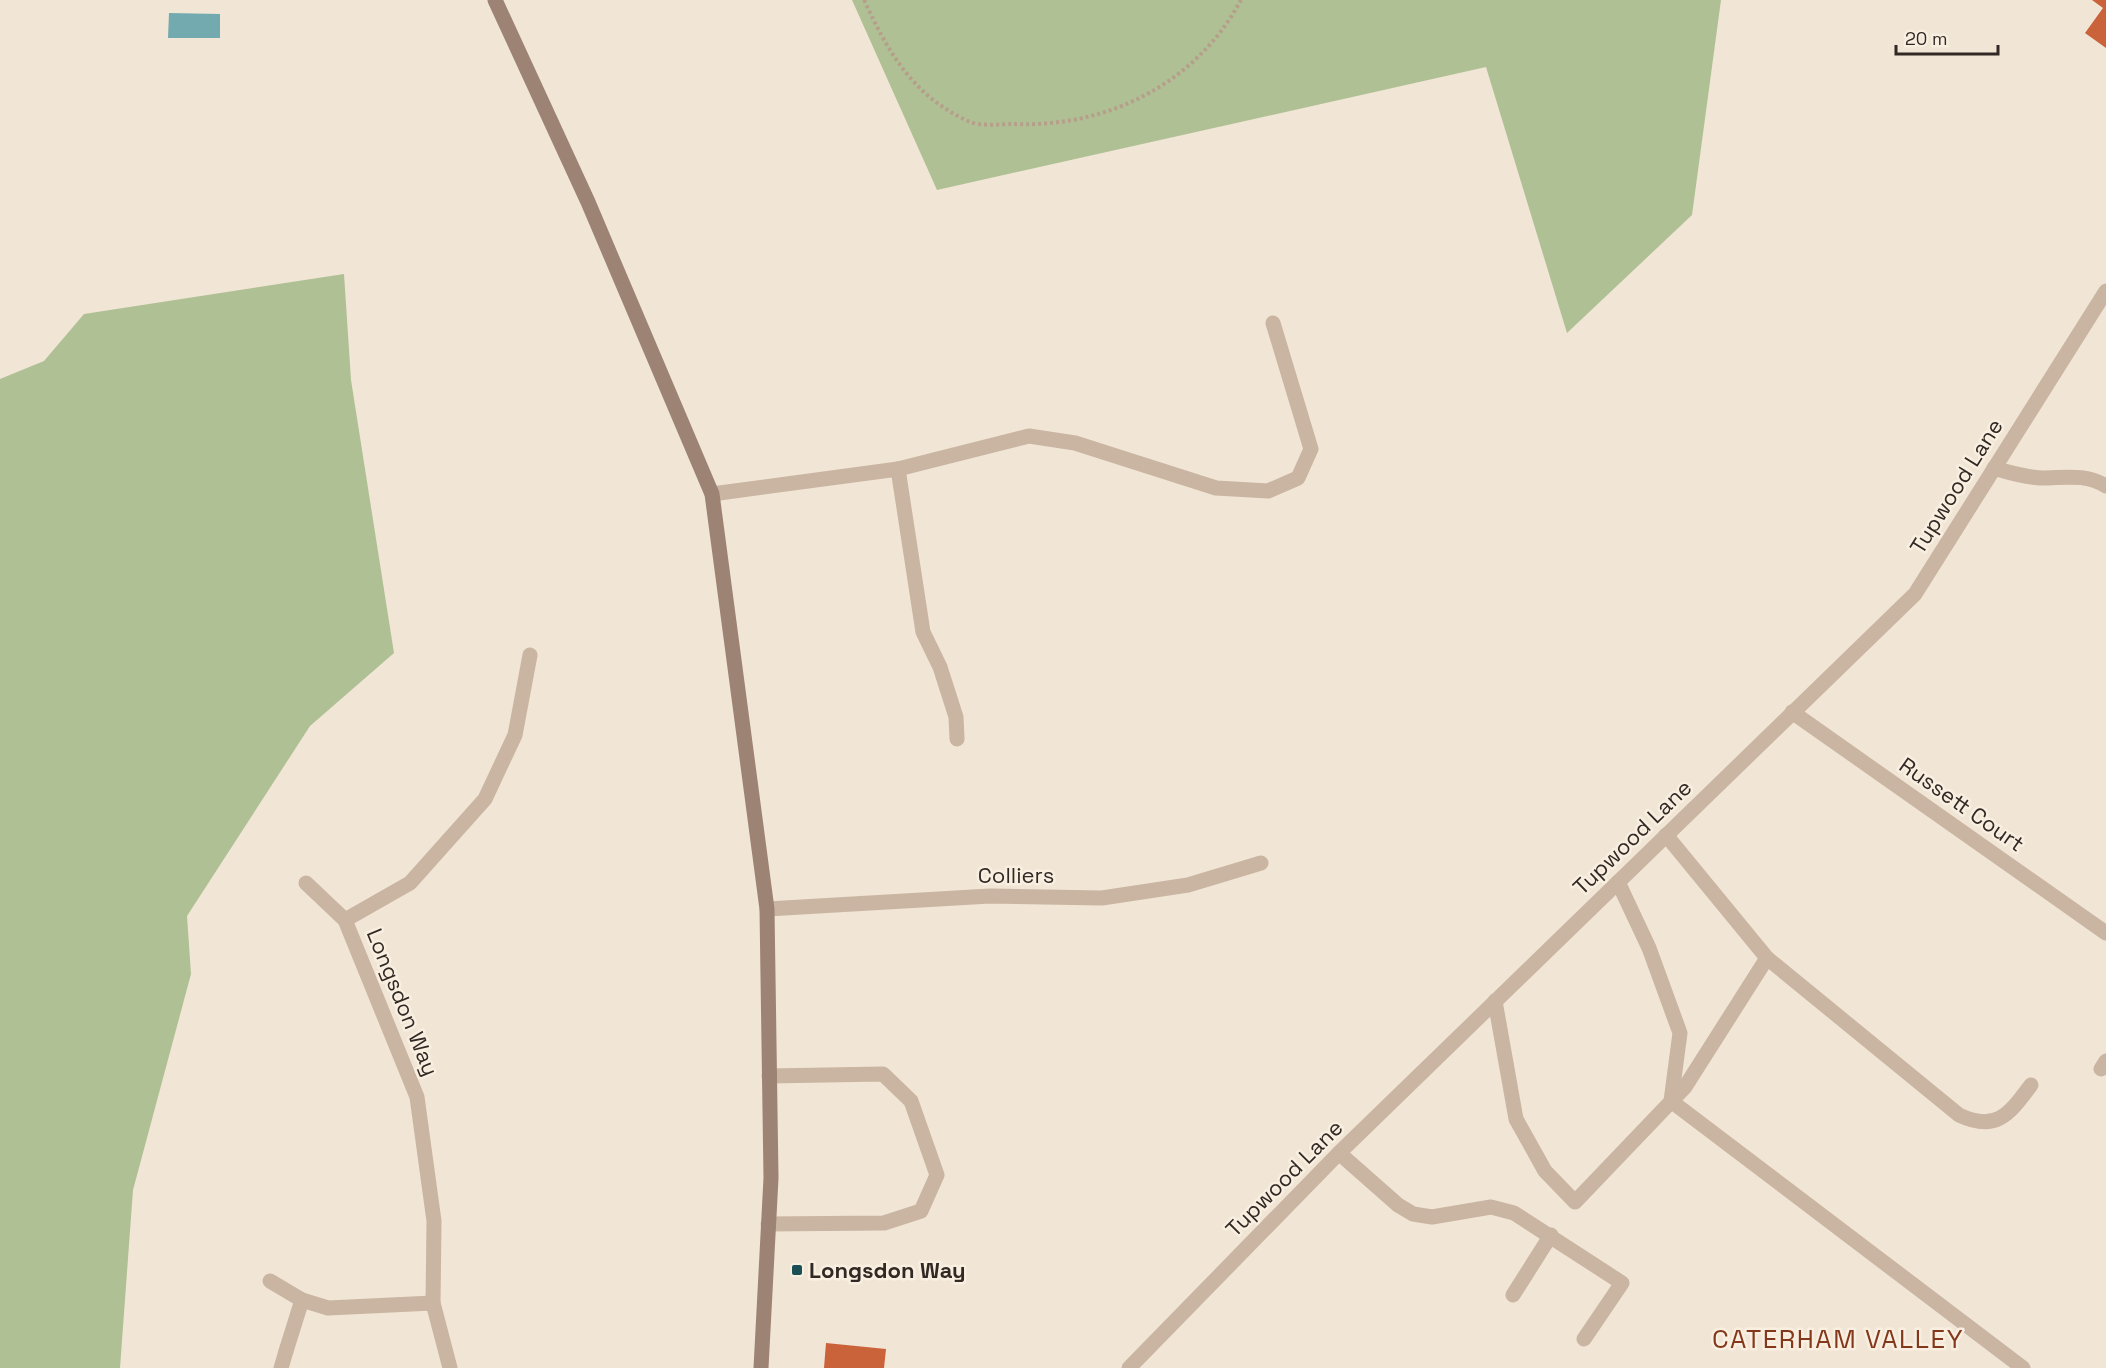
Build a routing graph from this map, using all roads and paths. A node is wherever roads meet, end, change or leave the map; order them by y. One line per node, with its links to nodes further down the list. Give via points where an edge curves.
1 (495, 0): 9 (main road, via 588,202)
2 (864, 0): 3 (path, via 887,49 918,89 970,122 1035,125 1095,115 1144,98 1191,65 1230,21)
3 (1241, 0)
4 (2106, 291): 6 (street, Tupwood Lane)
5 (1273, 323): 7 (street, via 1311,449 1298,478 1268,491 1216,488 1075,443 1029,436)
6 (1994, 468): 8 (street, via 2040,478 2093,478); 11 (street, Tupwood Lane, via 1915,594)
7 (898, 469): 9 (street); 12 (street, via 923,632 940,667 956,717)
8 (2106, 486)
9 (712, 494): 17 (main road)
10 (530, 655): 18 (street, via 515,735 485,799 410,883)
11 (1792, 712): 13 (street, Tupwood Lane); 19 (street, Russett Court)
12 (957, 739)
13 (1666, 835): 16 (street, Tupwood Lane); 20 (street)
14 (1261, 863): 17 (street, Colliers, via 1188,885 1102,898 990,896)
15 (306, 882): 18 (street, Longsdon Way)
16 (1618, 882): 21 (street, Tupwood Lane); 24 (street, via 1649,948 1680,1033)
17 (766, 909): 22 (main road)
18 (345, 920): 31 (street, Longsdon Way, via 417,1097 434,1221)
19 (2106, 933)
20 (1767, 958): 23 (street, via 1959,1115 1973,1121 2000,1119); 24 (street, via 1685,1087)
21 (1495, 1001): 24 (street, via 1516,1119 1545,1171 1575,1202); 25 (street, Tupwood Lane)
22 (769, 1076): 26 (main road); 26 (street, via 883,1074 911,1101 937,1175 921,1211 884,1223)
23 (2031, 1085)
24 (1671, 1101): 37 (street)
25 (1339, 1153): 27 (street, via 1413,1214 1432,1217 1491,1207 1514,1213); 36 (street, Tupwood Lane)
26 (768, 1224): 35 (main road)
27 (1551, 1236): 29 (street); 32 (street, via 1622,1284)
28 (270, 1281): 30 (street)
29 (1513, 1294)
30 (302, 1300): 31 (street, via 328,1308); 33 (street)
31 (433, 1303): 34 (street, Longsdon Way)
32 (1584, 1339)
33 (281, 1368)
34 (450, 1368)
35 (761, 1368)
36 (1129, 1368)
37 (2023, 1368)

